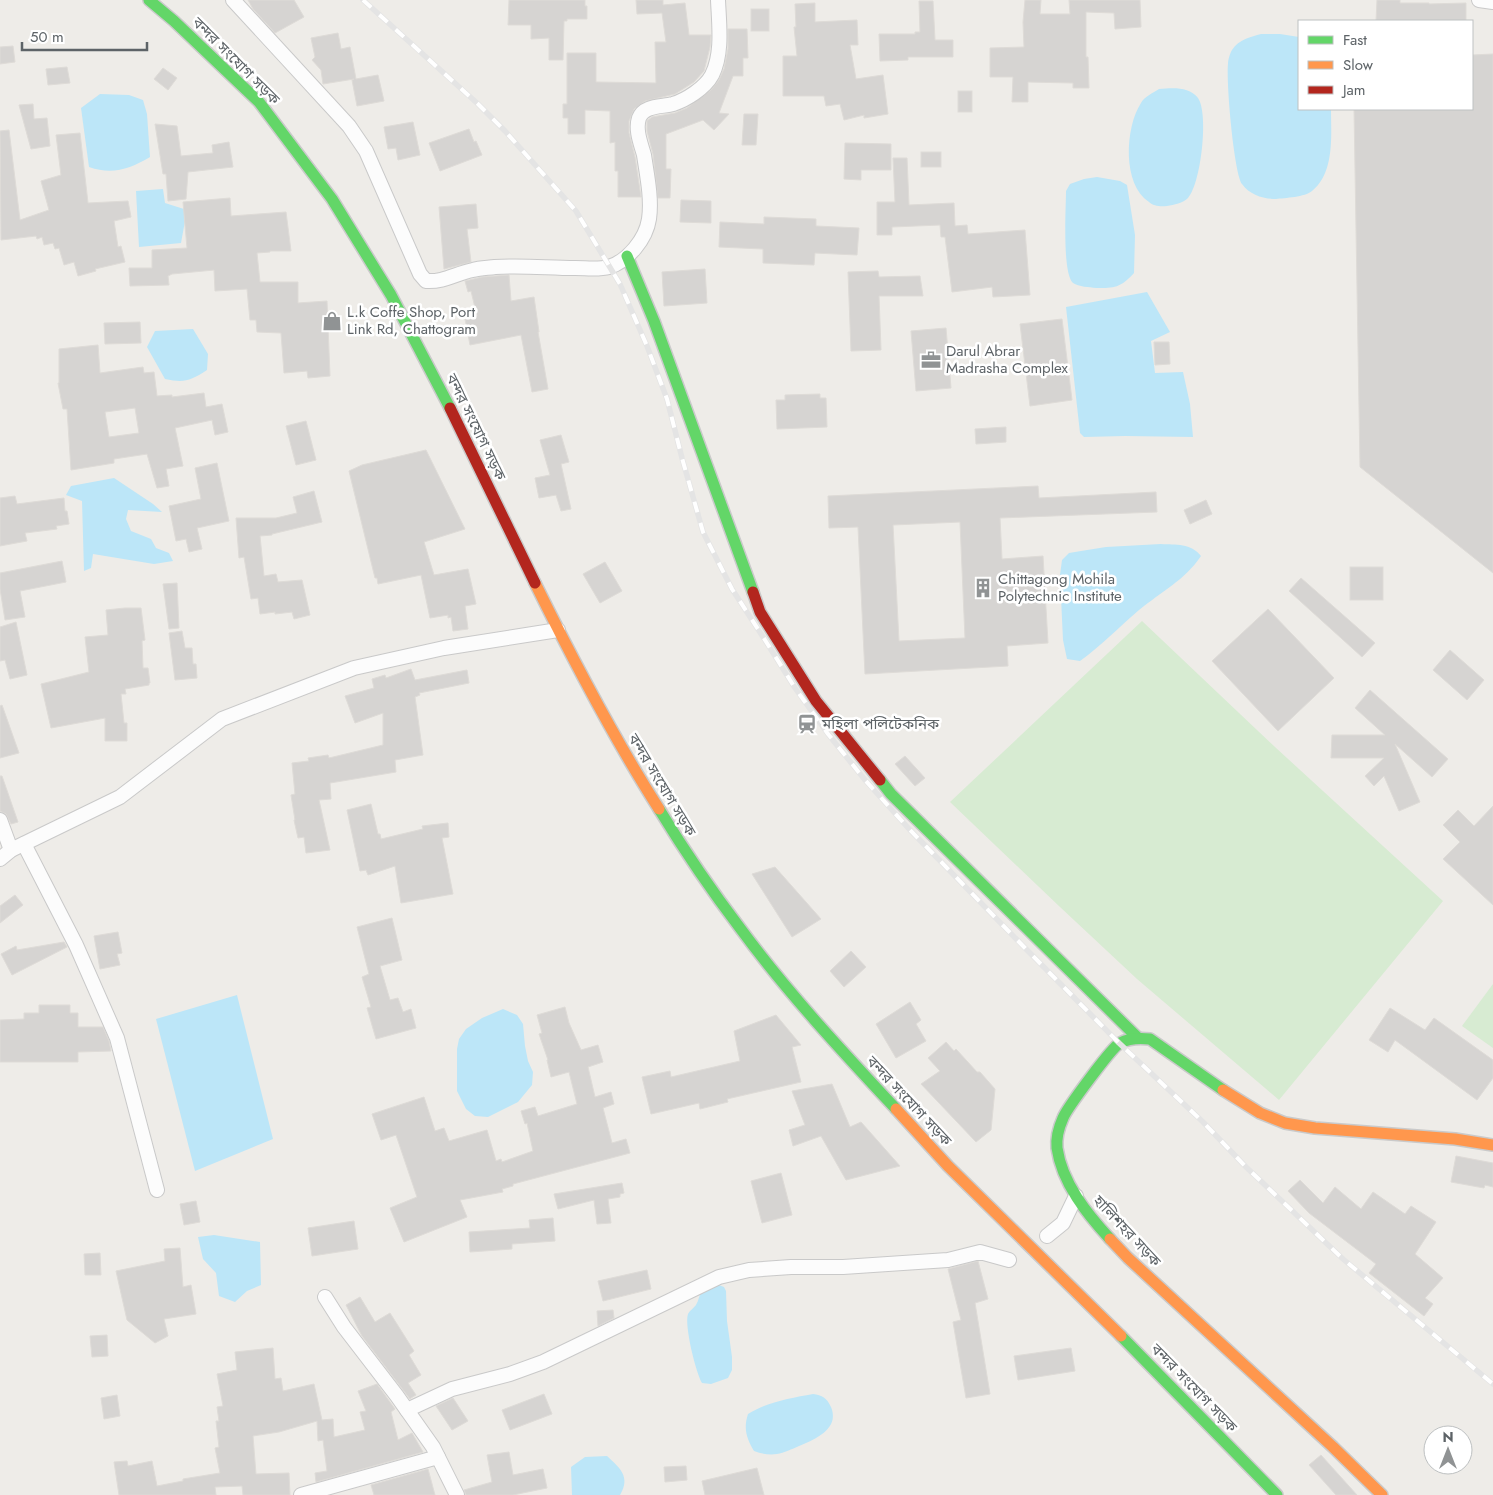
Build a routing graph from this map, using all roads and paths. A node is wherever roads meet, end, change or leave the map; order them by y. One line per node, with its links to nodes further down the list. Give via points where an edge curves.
1 (149, 0): 7 (main road, বন্দর সংযোগ সড়ক, via 259,102 332,199 391,295 435,377)
2 (233, 0): 6 (street, via 349,126 366,151 420,274 426,281 439,282 473,270 496,267 592,269 609,266)
3 (718, 0): 6 (street, via 719,43 712,75 684,99 644,111 640,116 638,132 648,181 649,219 645,232)
4 (1478, 0): 5 (street)
5 (1493, 2)
6 (627, 256): 11 (main road, via 654,321 760,612 816,701 891,794)
7 (558, 630): 9 (street, via 444,648 354,668 222,720 120,797); 22 (main road, বন্দর সংযোগ সড়ক, via 635,772 683,848 740,929 821,1028 948,1166 1142,1356)
8 (0, 820): 9 (street)
9 (18, 847): 10 (street); 13 (street, via 76,945 117,1038)
10 (0, 859)
11 (1138, 1038): 12 (main road, via 1150,1039 1231,1096 1285,1123); 14 (main road, হালিশহর সড়ক, via 1119,1043 1063,1117 1057,1146 1060,1164)
12 (1493, 1145)
13 (157, 1190)
14 (1076, 1196): 15 (street, via 1063,1223); 23 (main road, হালিশহর সড়ক, via 1128,1258)
15 (1047, 1236)
16 (1009, 1260): 18 (street, via 980,1252 948,1260 749,1270 719,1277 543,1362 452,1389)
17 (326, 1297): 18 (street)
18 (407, 1410): 19 (street)
19 (438, 1457): 20 (street); 21 (street)
20 (301, 1495)
21 (457, 1495)
22 (1277, 1495)
23 (1382, 1495)

